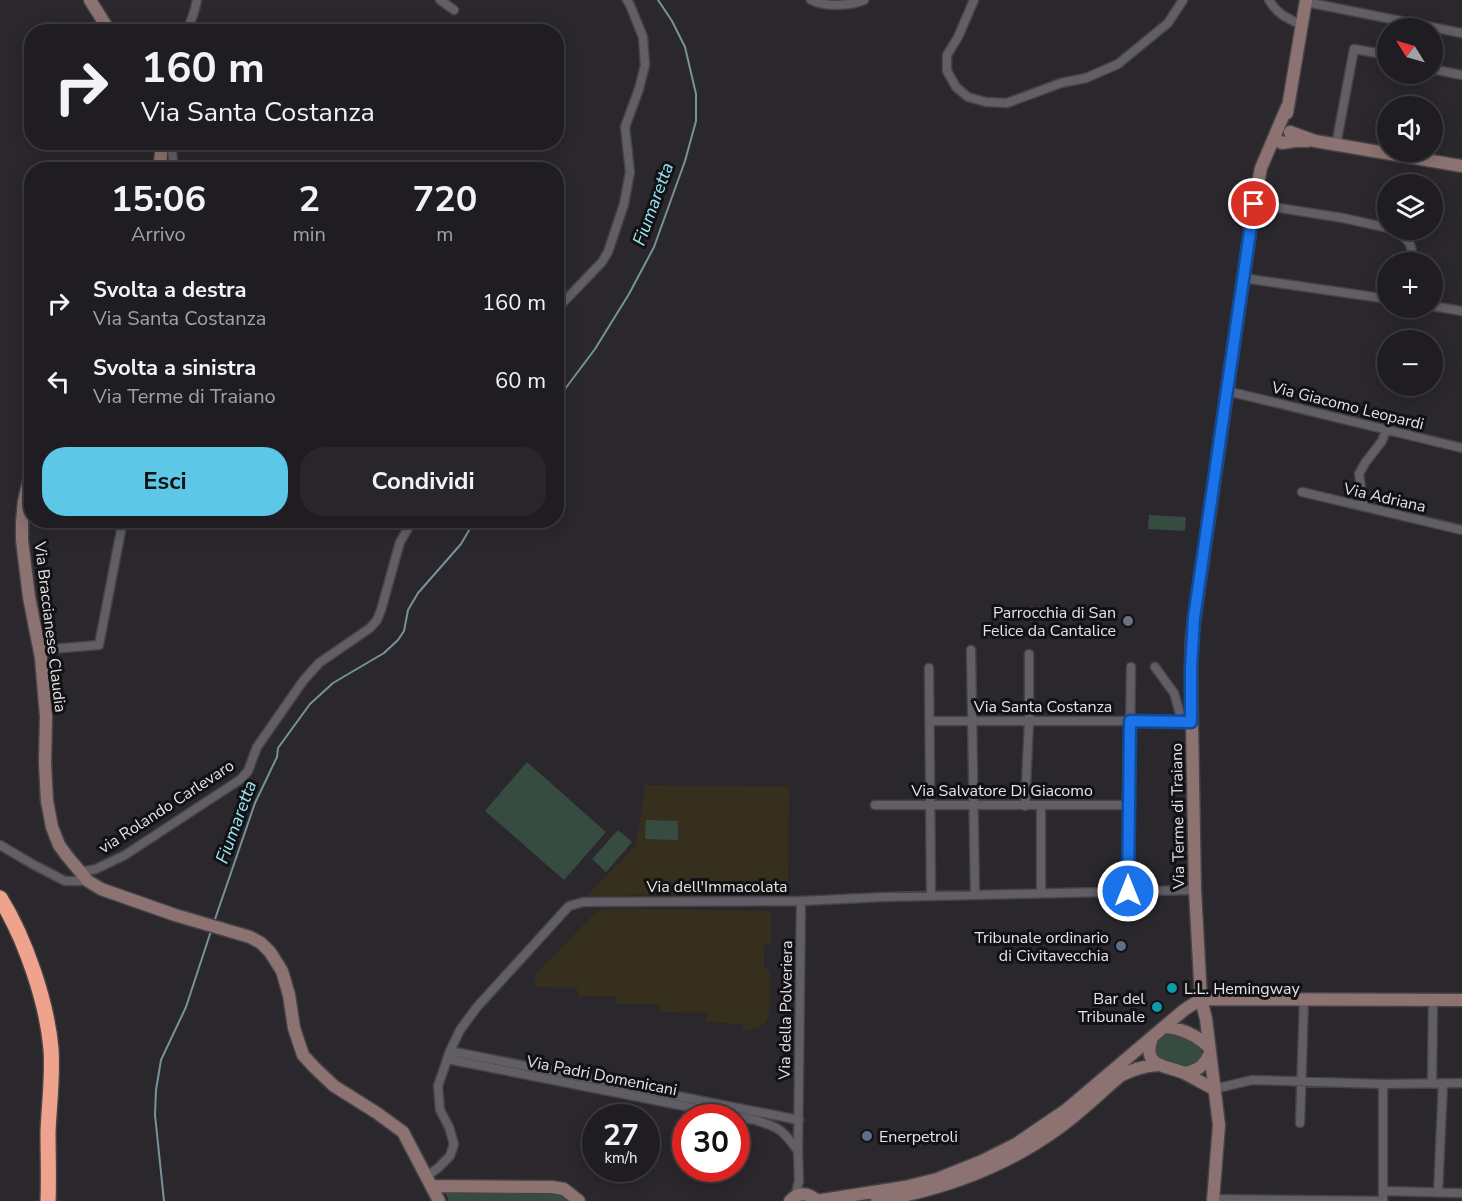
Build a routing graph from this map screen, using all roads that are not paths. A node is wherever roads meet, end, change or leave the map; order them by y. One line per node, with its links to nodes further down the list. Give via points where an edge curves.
1 (90, 0): 12 (street)
2 (197, 0): 13 (street)
3 (440, 0): 11 (street)
4 (627, 0): 26 (street, via 642,37 645,65 625,127 630,172 624,204 602,262)
5 (811, 0): 6 (street, via 830,5)
6 (864, 0)
7 (974, 0): 8 (street, via 947,55 947,71 956,87 968,97 1007,103 1118,64 1168,22)
8 (1183, 0)
9 (1269, 0): 14 (street, via 1275,10)
10 (1306, 1): 14 (street, Via Terme di Traiano); 15 (street)
11 (454, 10)
12 (105, 24)
13 (190, 24)
14 (1302, 25): 19 (street, Via Terme di Traiano)
15 (1462, 33)
16 (1377, 53): 20 (street, via 1354,49)
17 (1443, 71): 18 (street)
18 (1462, 75)
19 (1283, 135): 20 (street); 22 (street, Via Terme di Traiano, via 1261,168)
20 (1336, 145): 21 (street)
21 (1462, 166)
22 (1254, 204): 23 (street); 24 (street, Via Terme di Traiano)
23 (1377, 226)
24 (1243, 278): 25 (street); 29 (street, Via Terme di Traiano)
25 (1377, 298)
26 (564, 302)
27 (1443, 308): 28 (street)
28 (1462, 311)
29 (1227, 392): 30 (street, Via Giacomo Leopardi); 48 (street, Via Terme di Traiano, via 1192,636)
30 (1386, 430): 31 (street, Via Giacomo Leopardi); 34 (street, via 1359,474)
31 (1462, 448)
32 (1302, 492): 34 (street, Via Adriana)
33 (24, 501): 38 (street, Via Braccianese Claudia, via 22,540)
34 (1364, 507): 37 (street, Via Adriana)
35 (122, 528): 38 (street, via 99,645)
36 (408, 528): 56 (street, via Rolando Carlevaro, via 400,542 377,620 319,663 303,681 257,747 241,779 124,855)
37 (1462, 530)
38 (39, 650): 56 (street, Via Braccianese Claudia, via 46,716 48,808 59,844)
39 (971, 650): 47 (street)
40 (1029, 654): 45 (street)
41 (1131, 667): 46 (street)
42 (1155, 667): 48 (street, Via Terme di Traiano, via 1174,693)
43 (929, 668): 44 (street)
44 (930, 721): 47 (street, Via Santa Costanza); 50 (street)
45 (1029, 721): 46 (street, Via Santa Costanza); 47 (street, Via Santa Costanza); 53 (street)
46 (1130, 721): 48 (street, Via Santa Costanza); 51 (street)
47 (972, 722): 52 (street)
48 (1187, 722): 57 (street, Via Terme di Traiano)
49 (875, 805): 50 (street, Via Salvatore Di Giacomo)
50 (931, 805): 52 (street, Via Salvatore Di Giacomo); 61 (street)
51 (1129, 805): 54 (street, Via Salvatore Di Giacomo); 58 (street)
52 (974, 806): 53 (street, Via Salvatore Di Giacomo); 60 (street)
53 (1025, 806): 54 (street, Via Salvatore Di Giacomo)
54 (1041, 806): 59 (street)
55 (0, 845): 56 (street, via 65,881)
56 (84, 876): 86 (street, Via Braccianese Claudia, via 101,889 261,943 277,961 286,981 303,1054 334,1086 403,1132)
57 (1195, 890): 58 (street, Via dell'Immacolata); 65 (street, Via Terme di Traiano)
58 (1128, 891): 59 (street, Via dell'Immacolata)
59 (1041, 893): 60 (street, Via dell'Immacolata)
60 (975, 895): 61 (street, Via dell'Immacolata)
61 (931, 896): 63 (street, Via dell'Immacolata)
62 (0, 898): 89 (highway, via 30,961 51,1050)
63 (801, 901): 72 (street, Via dell'Immacolata, via 583,902 569,906 477,1007 460,1030); 83 (street, Via della Polveriera)
64 (0, 917): 89 (highway, via 22,967 39,1033)
65 (1202, 999): 66 (street); 69 (street); 71 (street, Via Terme di Traiano)
66 (1304, 999): 67 (street); 75 (street)
67 (1434, 999): 68 (street); 76 (street)
68 (1462, 1000)
69 (1164, 1027): 70 (street); 71 (street, via 1194,1035)
70 (1153, 1036): 73 (street, via 1150,1054); 91 (street, via 1066,1110 1016,1144 982,1161 937,1179 905,1186)
71 (1209, 1051): 74 (street, via 1198,1069); 80 (street, Via Terme di Traiano)
72 (449, 1055): 81 (street, Via Padri Domenicani); 84 (street, Via Padri Domenicani, via 754,1120); 86 (street, Via dell'Immacolata, via 438,1086 440,1110 454,1144 450,1156)
73 (1158, 1065): 74 (street); 95 (street, via 1125,1073 1056,1130 1007,1160 946,1185)
74 (1184, 1073): 80 (street)
75 (1301, 1081): 79 (street); 80 (street, via 1252,1080); 82 (street)
76 (1432, 1083): 77 (street); 79 (street)
77 (1443, 1083): 78 (street); 87 (street)
78 (1462, 1083)
79 (1383, 1084): 90 (street)
80 (1214, 1089): 92 (street, via 1219,1125)
81 (788, 1119): 83 (street, Via Padri Domenicani); 84 (street, via 784,1122)
82 (1300, 1123)
83 (799, 1124): 84 (street); 85 (street, Via della Polveriera)
84 (784, 1133): 85 (street, Via Padri Domenicani)
85 (798, 1151): 91 (street, Via della Polveriera)
86 (429, 1181): 93 (street, Via Braccianese Claudia); 94 (street, via 552,1187 564,1189)
87 (1438, 1193): 88 (street); 90 (street)
88 (1462, 1193)
89 (43, 1198)
90 (1383, 1198): 92 (street)
91 (805, 1199)
92 (1213, 1200)
93 (439, 1201)
94 (579, 1201)
95 (877, 1201)

